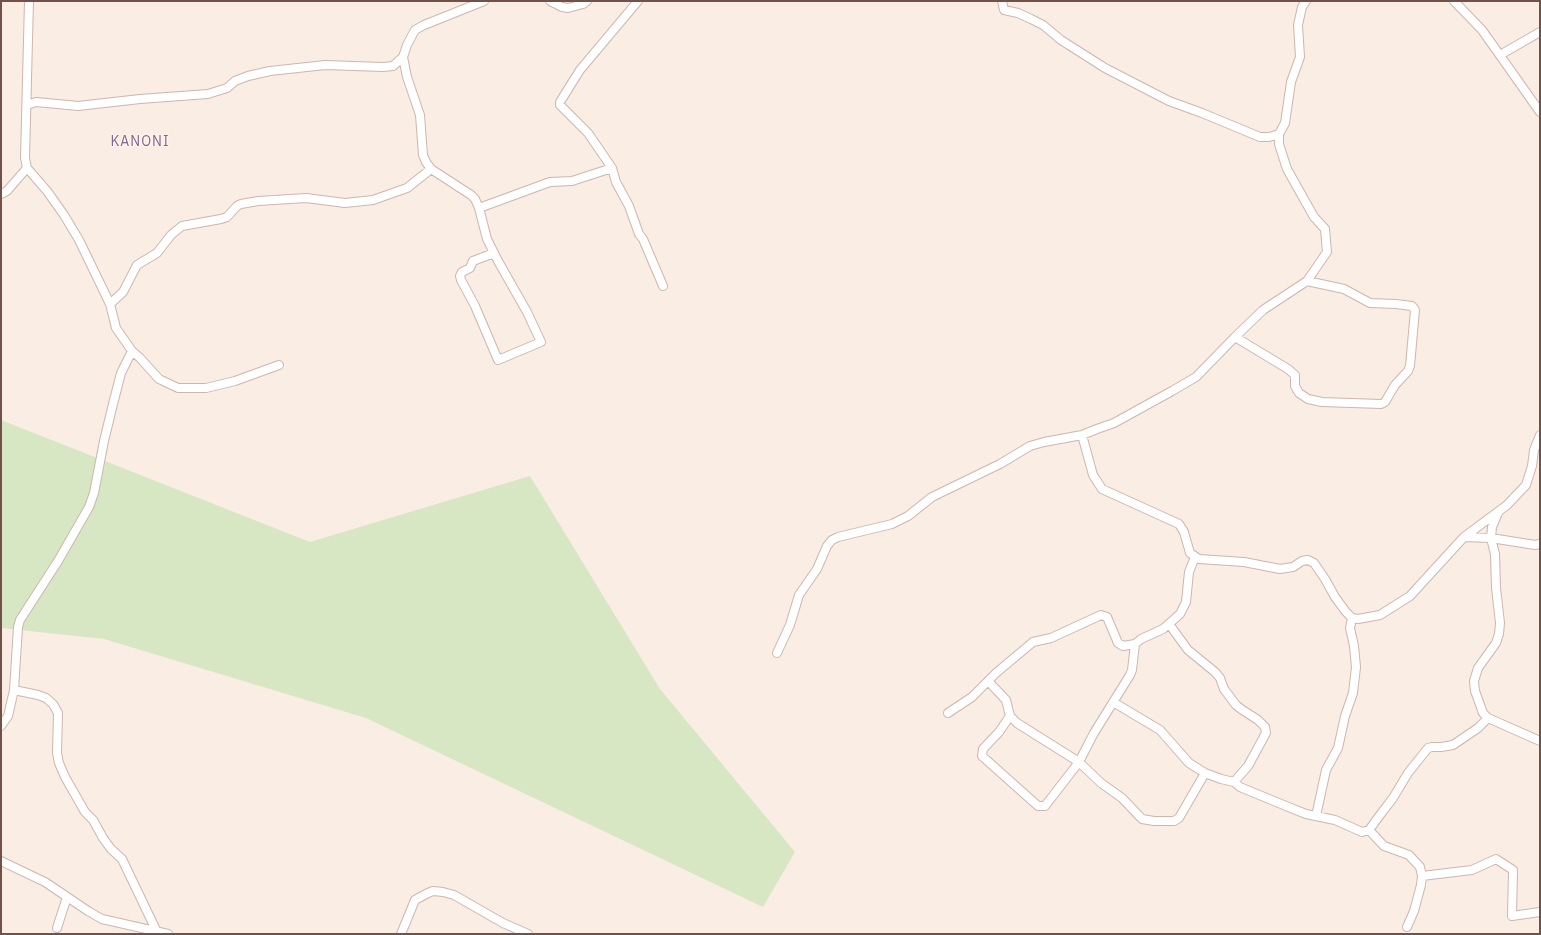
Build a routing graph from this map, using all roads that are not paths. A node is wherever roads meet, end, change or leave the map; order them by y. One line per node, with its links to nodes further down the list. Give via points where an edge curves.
1 (28, 1): 12 (street)
2 (484, 1): 11 (street, via 415,30)
3 (550, 1): 4 (street, via 568,8)
4 (587, 1)
5 (638, 1): 18 (street, via 580,70 560,102 588,133)
6 (1002, 1): 16 (street, via 1004,10 1031,19 1106,68 1169,102 1260,137 1273,137)
7 (1306, 1): 16 (street, via 1298,25 1300,57 1291,82 1285,123)
8 (1454, 1): 10 (street, via 1482,30)
9 (1540, 32): 10 (street)
10 (1500, 55): 15 (street)
11 (403, 57): 13 (street, via 393,66 325,65 270,71 235,80 227,88 208,94 78,106); 19 (street, via 420,115 423,155)
12 (27, 93): 13 (street); 14 (street)
13 (36, 102): 14 (street)
14 (27, 105): 17 (street, via 25,158)
15 (1540, 112)
16 (1279, 134): 23 (street, via 1279,144 1288,169 1314,217 1325,229 1327,252)
17 (28, 168): 20 (street); 25 (street, via 48,191 68,221)
18 (612, 168): 21 (street, via 572,181 550,182); 24 (street)
19 (431, 169): 21 (street, via 471,195); 25 (street, via 407,188 373,200 346,203 306,198 258,201 241,204 221,219 182,226 157,253 137,265 123,292)
20 (1, 194)
21 (479, 208): 22 (street, via 487,240)
22 (494, 253): 22 (street, via 541,342 498,360 460,276 470,268 473,261)
23 (1307, 281): 26 (street, via 1263,310); 26 (street, via 1344,289 1370,302 1412,306 1415,310 1410,366 1385,402 1374,405 1308,399 1299,393 1296,375)
24 (663, 286)
25 (110, 304): 27 (street, via 116,328)
26 (1235, 337): 29 (street, via 1196,377 1114,423)
27 (132, 351): 28 (street, via 159,379 178,388 206,388 235,381); 41 (street, via 113,404 89,507 20,620)
28 (279, 365)
29 (1082, 435): 35 (street, via 1093,475 1102,489 1179,524 1190,554); 39 (street, via 1030,446 1000,464 932,497 908,516 892,524 832,540 817,569 799,595 790,625)
30 (1540, 435): 31 (street, via 1526,485)
31 (1498, 513): 32 (street); 33 (street, via 1492,527)
32 (1464, 537): 33 (street); 36 (street, via 1410,596 1380,615)
33 (1492, 538): 34 (street); 45 (street, via 1499,634 1496,644 1478,668 1474,681 1483,713)
34 (1540, 544)
35 (1195, 557): 36 (street, via 1280,569 1293,567 1308,560 1314,563); 37 (street, via 1189,572 1186,602 1180,614)
36 (1352, 618): 51 (street, via 1350,628 1356,667 1353,693 1338,748 1326,770)
37 (1169, 624): 38 (street); 50 (street, via 1188,650 1220,678 1224,689 1236,705 1266,728 1266,733 1248,766)
38 (1135, 644): 40 (street, via 1123,646 1118,643 1107,617 1102,615 1051,638 1033,642); 42 (street, via 1132,670)
39 (777, 653)
40 (988, 681): 43 (street, via 972,697); 44 (street, via 1006,700)
41 (14, 690): 46 (street, via 8,716); 59 (street, via 38,694 53,704 58,713 57,753 65,777 84,812 93,820 111,849 122,859)
42 (1113, 702): 48 (street); 49 (street, via 1160,730 1189,763)
43 (948, 713)
44 (1010, 716): 48 (street, via 1041,740); 48 (street, via 982,749 982,756 1038,806 1046,806 1051,801)
45 (1488, 718): 47 (street); 52 (street, via 1453,745 1428,748)
46 (1, 726)
47 (1540, 741)
48 (1079, 762): 49 (street, via 1101,784 1122,798 1142,819 1154,821 1174,821 1179,818)
49 (1205, 773): 50 (street)
50 (1234, 782): 51 (street, via 1240,787)
51 (1316, 816): 52 (street, via 1336,820 1362,832)
52 (1369, 830): 54 (street, via 1384,846 1415,860)
53 (1, 861): 55 (street, via 45,882)
54 (1422, 876): 56 (street, via 1472,870 1496,859 1513,870 1512,916); 58 (street, via 1414,911)
55 (67, 897): 57 (street); 60 (street, via 102,919)
56 (1540, 912)
57 (57, 928)
58 (1407, 928)
59 (156, 930): 60 (street); 61 (street)
60 (135, 931)
61 (168, 934)
62 (401, 934): 63 (street, via 416,900 434,891 454,895)
63 (528, 934)

